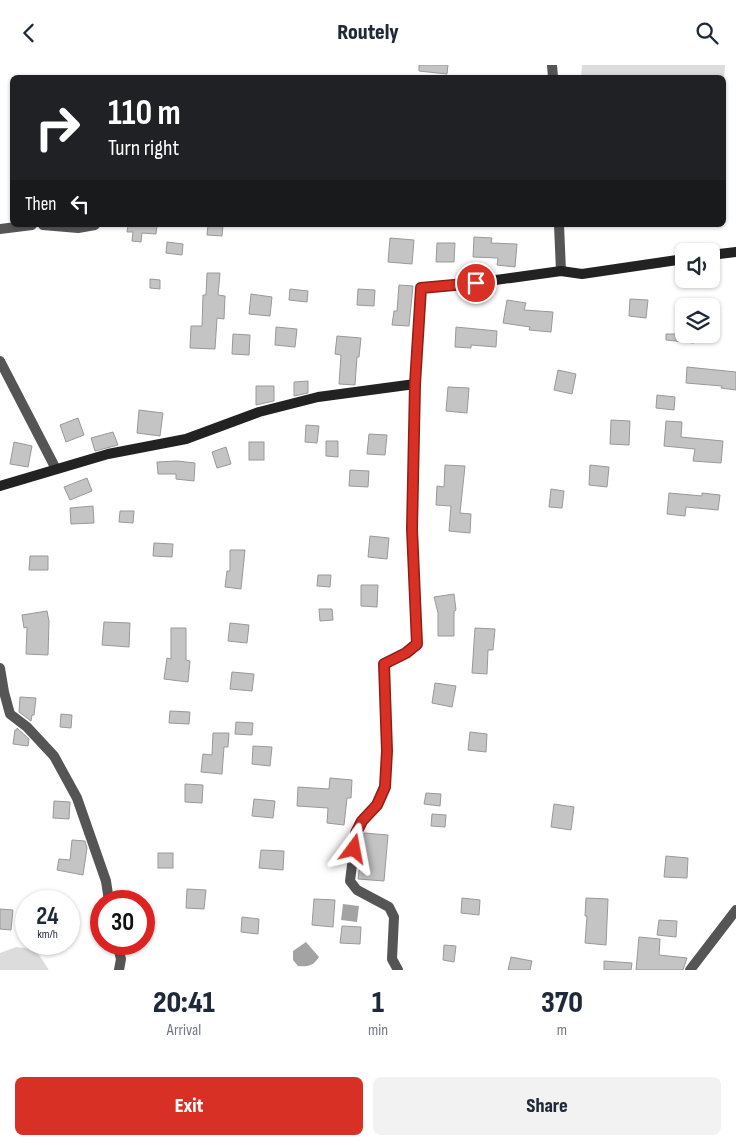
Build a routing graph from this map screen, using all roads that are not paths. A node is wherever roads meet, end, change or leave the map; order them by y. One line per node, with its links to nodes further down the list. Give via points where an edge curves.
1 (16, 227): 5 (street)
2 (66, 227): 3 (street)
3 (84, 227)
4 (559, 227): 9 (street)
5 (0, 229)
6 (736, 251): 7 (street)
7 (720, 254)
8 (675, 260): 9 (street, via 582,274)
9 (561, 271): 11 (street, via 421,288)
10 (0, 361): 12 (street)
11 (415, 384): 12 (street, via 318,397 259,412 186,439 108,454); 19 (street, via 412,529 417,644 384,664 385,787 377,805 356,833 350,881 357,890 389,907 394,917 392,959)
12 (56, 469): 13 (street)
13 (0, 486)
14 (0, 668): 15 (street, via 10,714 54,756 77,798)
15 (107, 890)
16 (736, 910): 20 (street)
17 (120, 955): 18 (street)
18 (119, 970)
19 (398, 970)
20 (690, 970)

